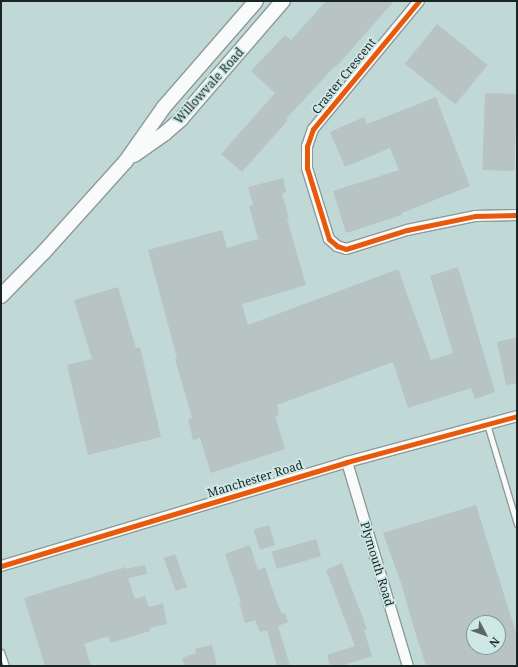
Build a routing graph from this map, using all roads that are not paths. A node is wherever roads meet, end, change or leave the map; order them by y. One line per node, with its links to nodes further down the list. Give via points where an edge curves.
1 (256, 1): 4 (main road, Willowvale Road, via 150,124)
2 (283, 1): 4 (main road, Willowvale Road, via 181,119)
3 (419, 1): 5 (street, Craster Crescent, via 313,129 307,146 307,168 329,239 346,249 407,230 475,216)
4 (126, 161): 6 (main road, Willowvale Road)
5 (517, 215)
6 (1, 296)
7 (517, 416): 8 (street, Manchester Road)
8 (487, 424): 9 (street, Manchester Road); 10 (lane)
9 (346, 462): 11 (street, Manchester Road); 14 (street, Plymouth Road)
10 (517, 524)
11 (1, 566)
12 (1, 652): 13 (lane)
13 (6, 666)
14 (408, 666)

